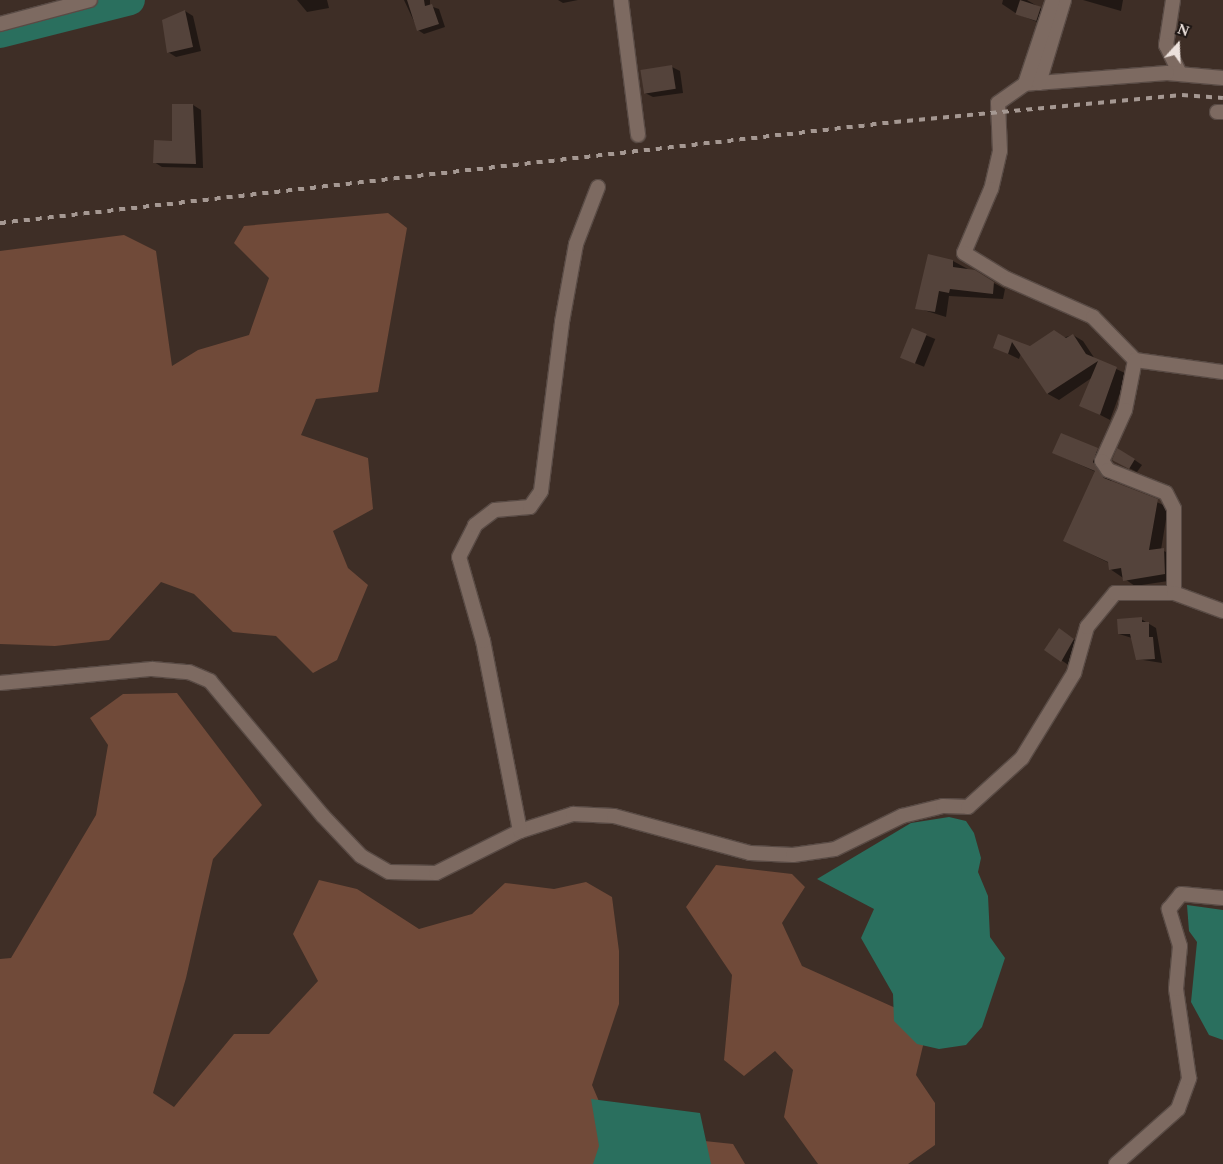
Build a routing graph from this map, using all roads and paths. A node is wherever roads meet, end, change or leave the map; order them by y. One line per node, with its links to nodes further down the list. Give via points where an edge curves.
1 (85, 0): 6 (street)
2 (621, 0): 11 (street)
3 (1053, 0): 10 (street)
4 (1064, 0): 9 (street)
5 (1173, 0): 7 (street, via 1166,45)
6 (0, 24)
7 (1180, 74): 8 (street); 9 (street)
8 (1223, 78)
9 (1039, 83): 10 (street)
10 (1025, 84): 13 (street, via 998,103 1000,151 991,188 964,253 1007,279 1093,317)
11 (638, 135)
12 (598, 187): 18 (street, via 576,244 562,322 541,491 530,507 496,510 474,525 459,557 483,641)
13 (1135, 360): 14 (street); 15 (street, via 1125,410 1102,461 1108,470 1166,493 1174,509)
14 (1223, 372)
15 (1174, 593): 16 (street); 18 (street, via 1114,593 1098,609 1087,627 1074,673 1022,758 968,807 943,806 902,816 835,849 793,855 750,853 614,816 573,814)
16 (1223, 611)
17 (0, 683): 18 (street, via 152,669 190,672 210,681 323,816 361,856 389,872 436,873)
18 (520, 831)
19 (1223, 898): 20 (street, via 1181,894 1169,909 1180,946 1176,989 1189,1078 1178,1109)
20 (1116, 1164)

